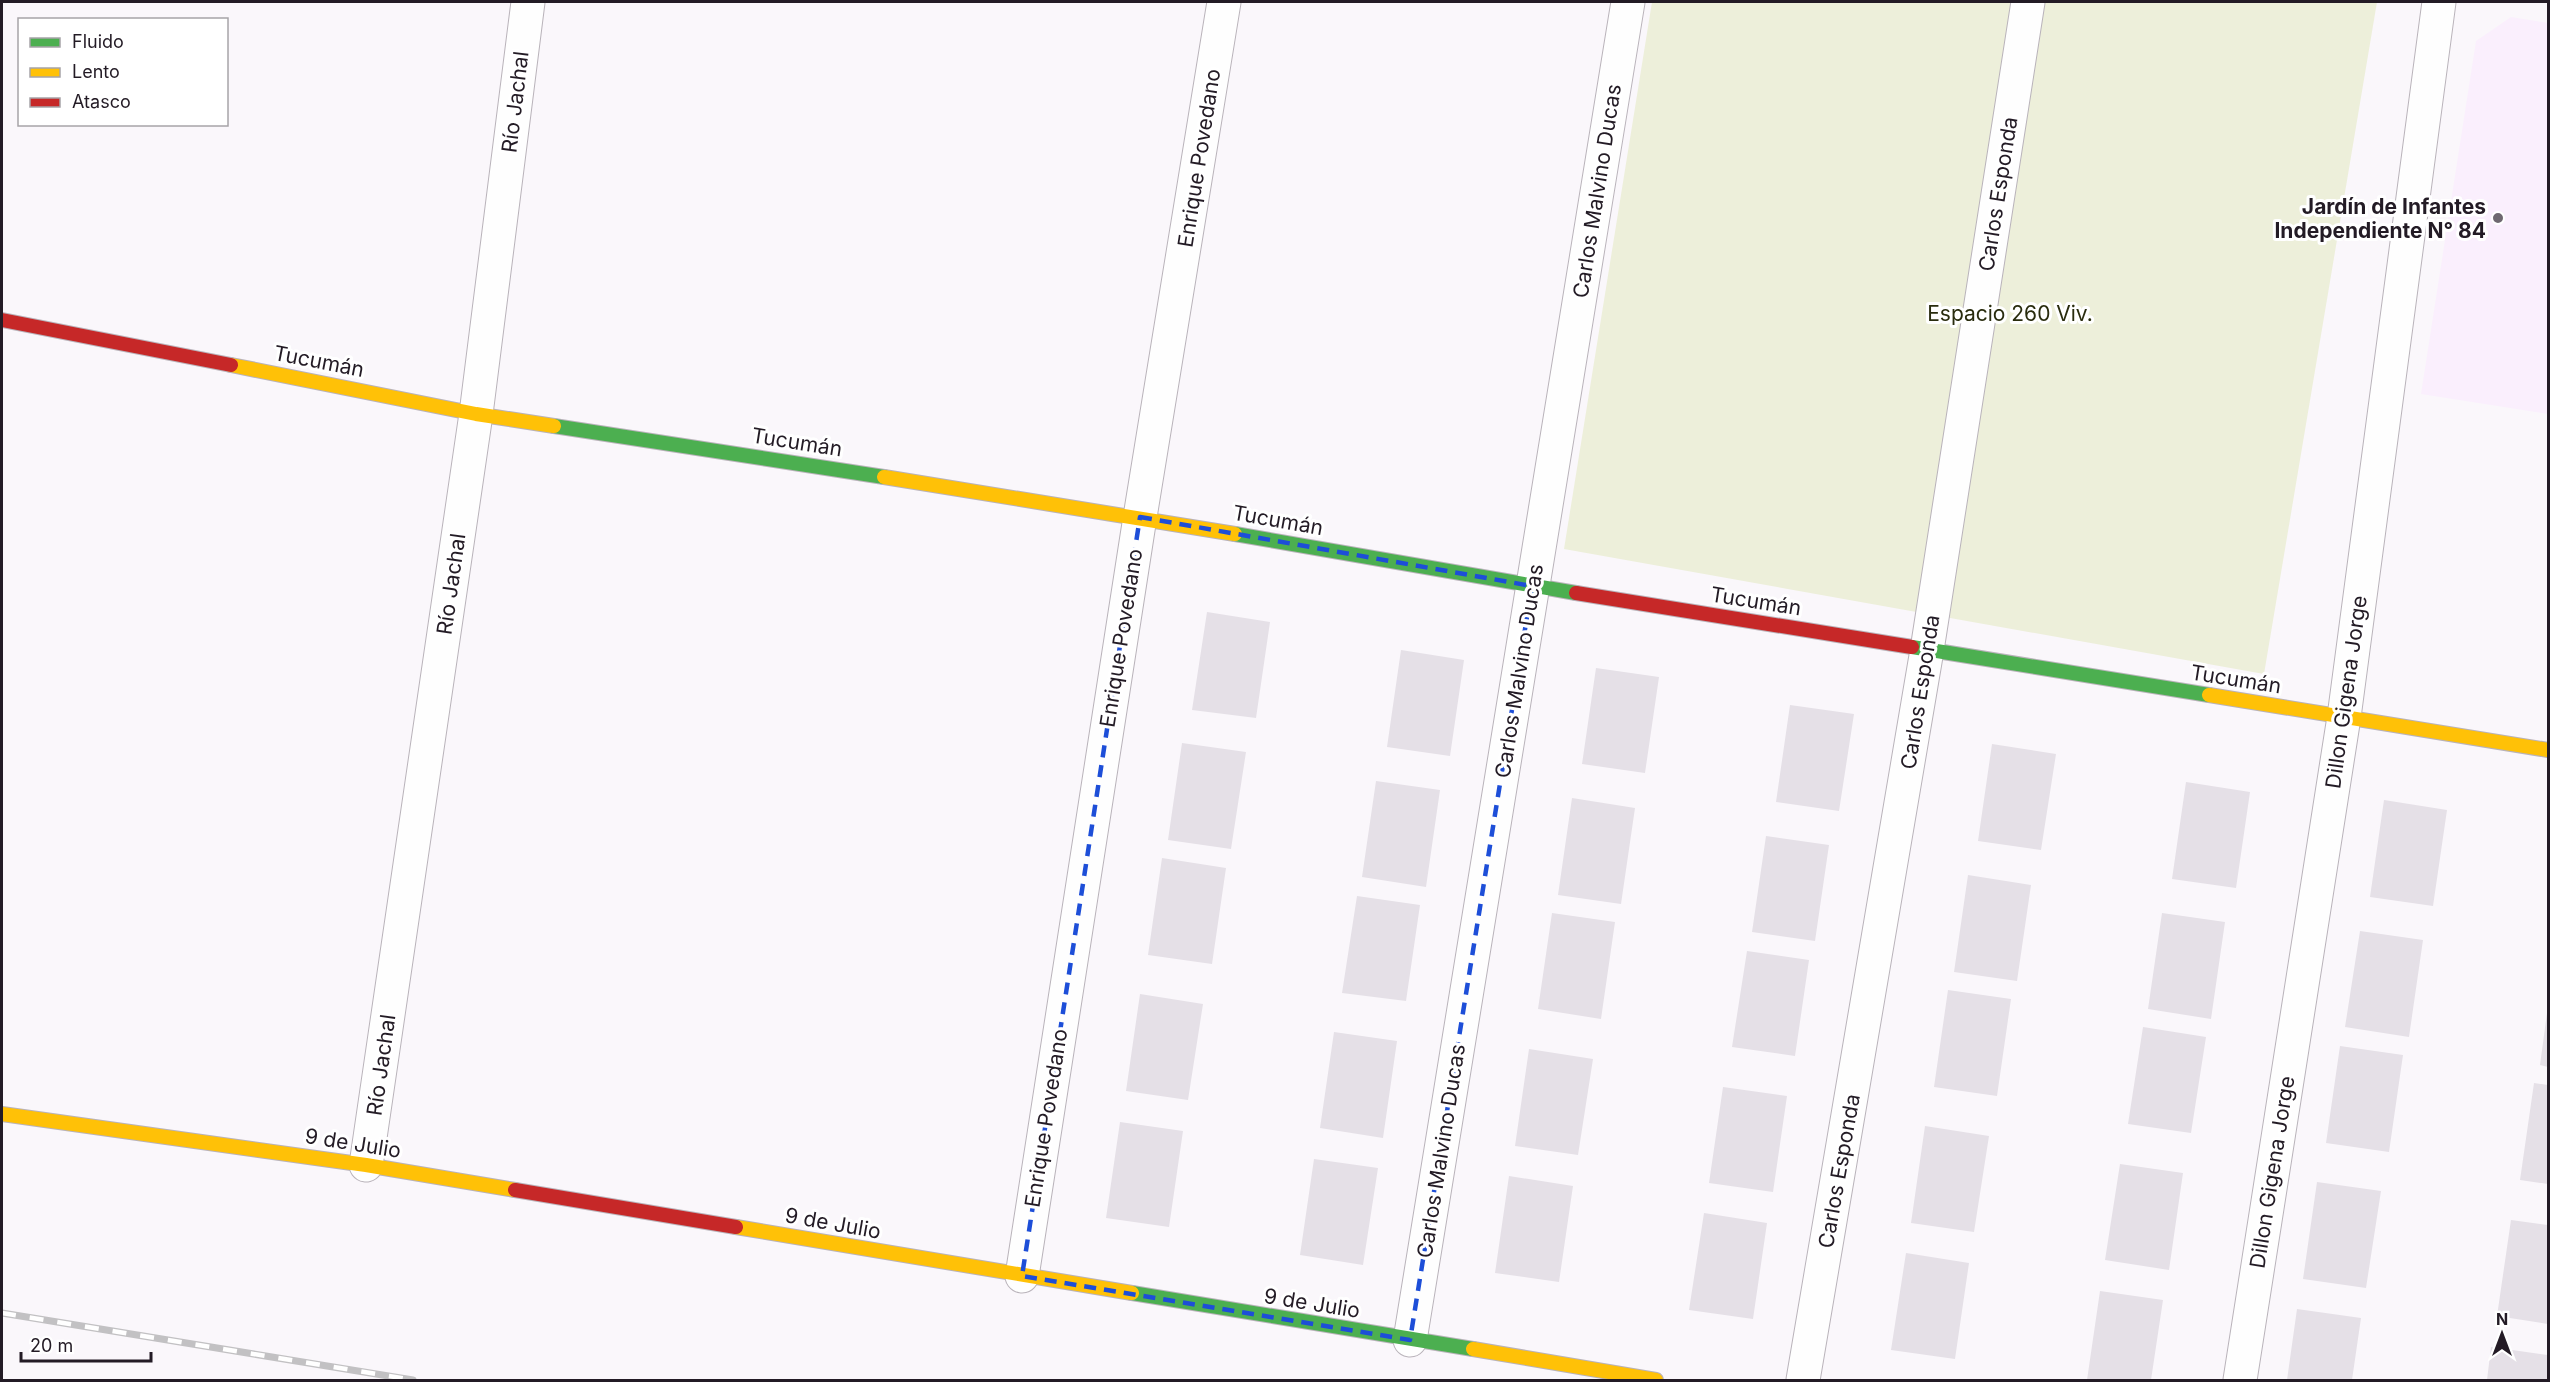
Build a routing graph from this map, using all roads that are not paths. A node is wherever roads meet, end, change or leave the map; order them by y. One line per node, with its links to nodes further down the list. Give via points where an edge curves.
1 (528, 2): 7 (street, Río Jachal)
2 (1224, 2): 8 (street, Enrique Povedano)
3 (1628, 2): 9 (street, Carlos Malvino Ducas)
4 (2028, 2): 10 (street, Carlos Esponda)
5 (2439, 2): 11 (street, Dillon Gigena Jorge)
6 (2, 320): 7 (street, Tucumán)
7 (476, 414): 8 (street, Tucumán); 14 (street, Río Jachal)
8 (1140, 517): 9 (street, Tucumán); 15 (street, Enrique Povedano)
9 (1532, 586): 10 (street, Tucumán); 16 (street, Carlos Malvino Ducas)
10 (1927, 650): 11 (street, Tucumán); 18 (street, Carlos Esponda)
11 (2344, 717): 12 (street, Tucumán); 19 (street, Dillon Gigena Jorge)
12 (2548, 750)
13 (2, 1114): 14 (street, 9 de Julio)
14 (366, 1165): 15 (street, 9 de Julio)
15 (1022, 1276): 16 (street, 9 de Julio)
16 (1410, 1340): 17 (street, 9 de Julio)
17 (1656, 1380)
18 (1803, 1380)
19 (2240, 1380)

